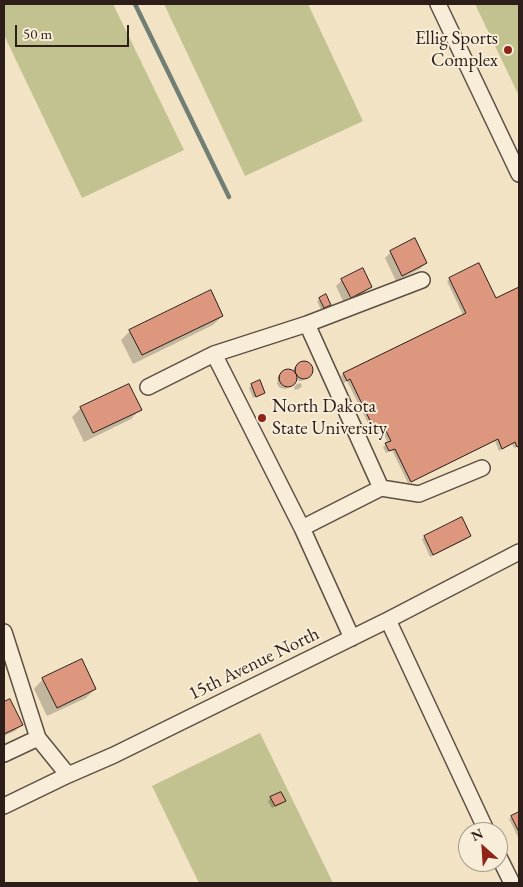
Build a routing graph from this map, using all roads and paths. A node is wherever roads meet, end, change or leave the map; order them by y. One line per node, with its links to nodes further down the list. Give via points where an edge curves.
1 (438, 4): 2 (street)
2 (519, 174)
3 (422, 280): 4 (street)
4 (307, 324): 5 (street); 8 (street)
5 (214, 354): 6 (street); 9 (street)
6 (148, 386)
7 (482, 468): 8 (street, via 419,494)
8 (381, 488): 9 (street)
9 (302, 528): 13 (street)
10 (519, 552): 11 (street, 15th Avenue North)
11 (388, 620): 13 (street, 15th Avenue North); 19 (street)
12 (4, 632): 14 (street)
13 (352, 638): 17 (street, 15th Avenue North)
14 (9, 664): 15 (street)
15 (38, 738): 16 (street); 17 (street)
16 (4, 754)
17 (68, 775): 18 (street, 15th Avenue North)
18 (4, 806)
19 (482, 822)

